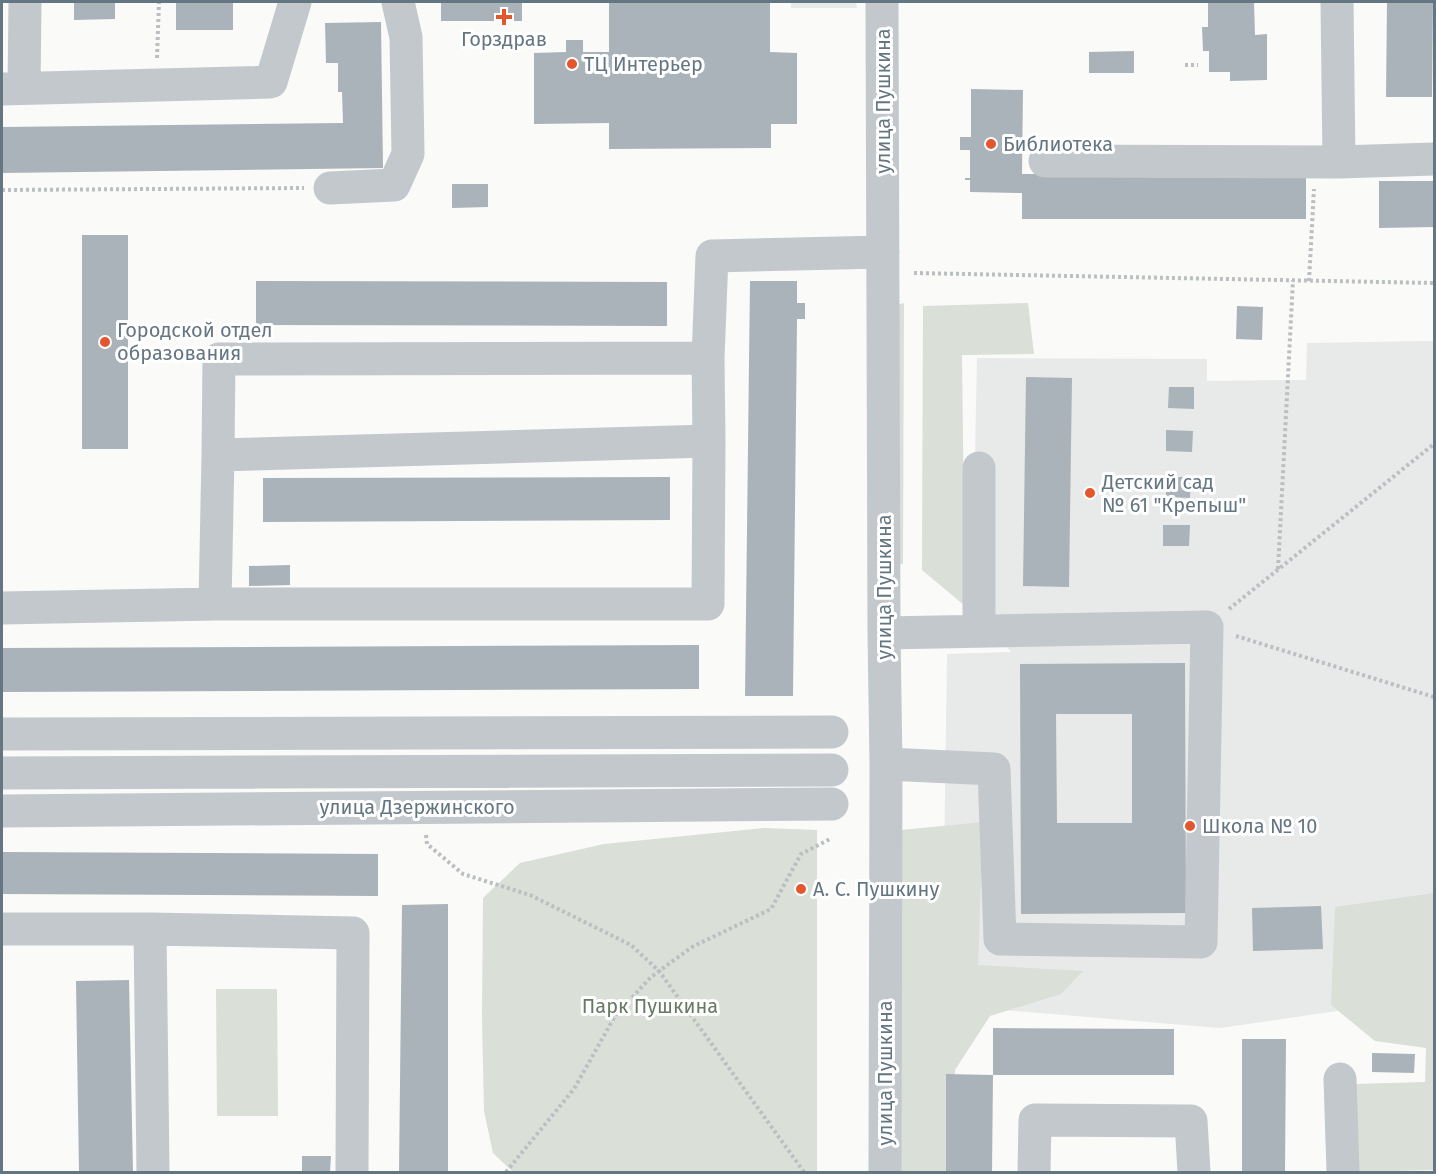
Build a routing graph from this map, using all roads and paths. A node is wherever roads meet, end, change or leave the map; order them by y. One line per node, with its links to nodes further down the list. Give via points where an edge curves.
1 (24, 2): 10 (street)
2 (159, 2): 9 (path)
3 (295, 2): 9 (street, via 271,82)
4 (398, 2): 14 (street, via 406,37 408,154 394,185)
5 (882, 2): 16 (street, улица Пушкина)
6 (1337, 2): 13 (street)
7 (1185, 65): 8 (path)
8 (1198, 65)
9 (156, 85): 10 (street)
10 (13, 88)
11 (1434, 159): 13 (street)
12 (1045, 161): 13 (street)
13 (1328, 162): 19 (path)
14 (330, 188): 15 (path)
15 (2, 190)
16 (883, 252): 21 (street, via 712,256); 31 (street, улица Пушкина)
17 (914, 273): 18 (path)
18 (1293, 280): 19 (path); 26 (path)
19 (1309, 281): 20 (path)
20 (1434, 283)
21 (708, 358): 22 (street); 24 (street, via 219,359)
22 (709, 441): 24 (street); 27 (street, via 708,604)
23 (1434, 444): 26 (path)
24 (218, 455): 27 (street)
25 (979, 468): 30 (street)
26 (1278, 570): 29 (path)
27 (215, 604): 28 (street)
28 (2, 608)
29 (1207, 627): 30 (street); 32 (path); 35 (street, via 1201,942 1000,939 994,769)
30 (979, 630): 31 (street)
31 (884, 633): 35 (street, улица Пушкина)
32 (1434, 697)
33 (832, 732): 34 (street)
34 (2, 734)
35 (886, 764): 50 (street, улица Пушкина)
36 (832, 770): 37 (street, улица Дзержинского)
37 (2, 773)
38 (832, 804): 39 (street, улица Дзержинского)
39 (423, 807): 40 (street, улица Дзержинского); 44 (path, via 427,844 463,874 530,894 631,945)
40 (2, 811)
41 (832, 838): 44 (path, via 801,854 771,909 692,947)
42 (2, 929): 43 (street)
43 (150, 929): 46 (street); 47 (street, via 353,933)
44 (659, 971): 48 (path, via 615,1016 574,1089); 49 (path)
45 (1340, 1079): 53 (street)
46 (153, 1173)
47 (352, 1173)
48 (506, 1173)
49 (804, 1173)
50 (885, 1173)
51 (1034, 1173): 52 (street, via 1035,1120 1191,1120)
52 (1194, 1173)
53 (1343, 1173)

